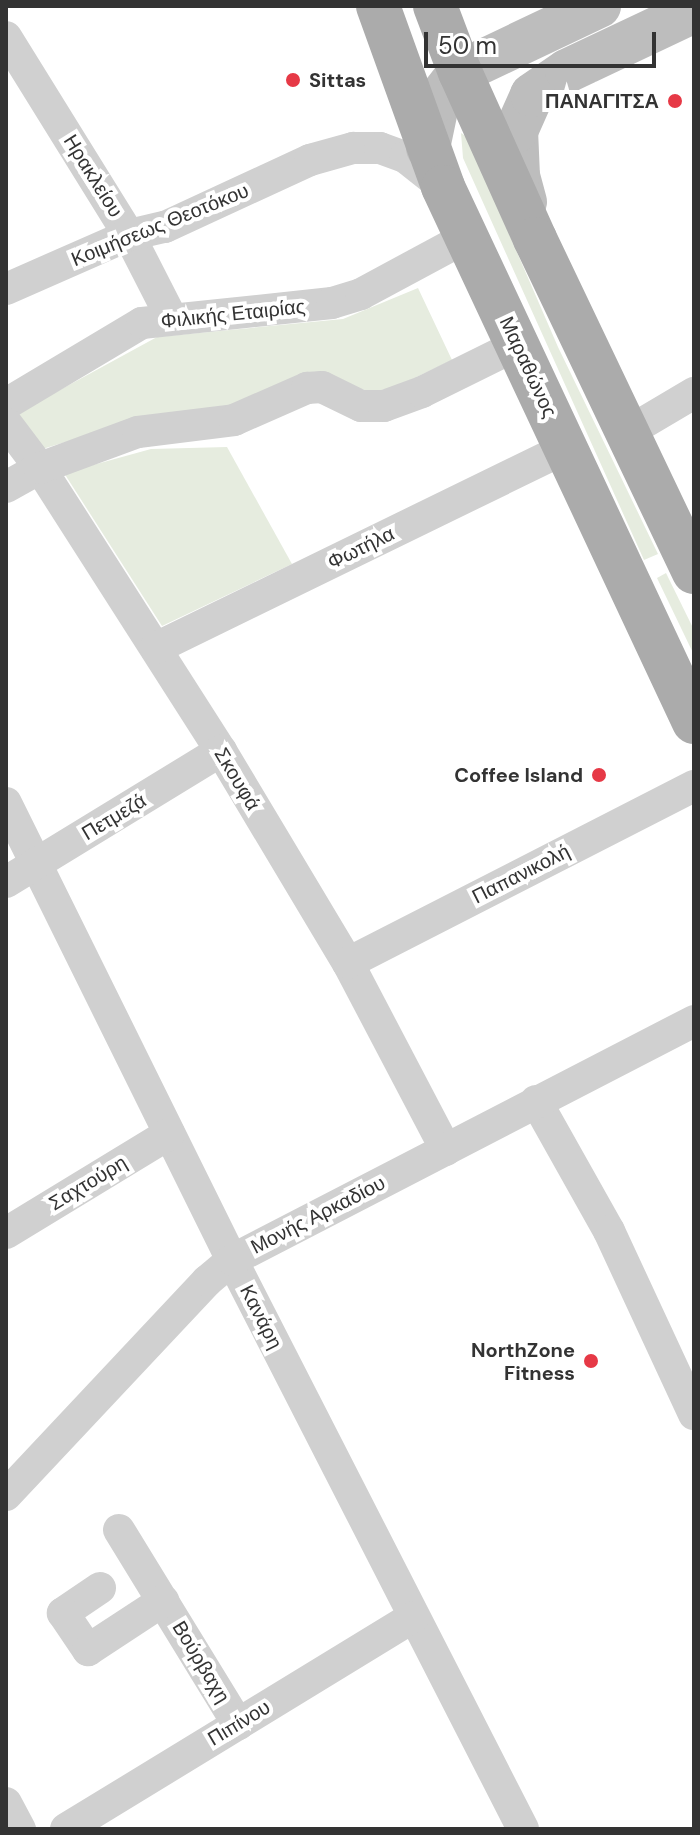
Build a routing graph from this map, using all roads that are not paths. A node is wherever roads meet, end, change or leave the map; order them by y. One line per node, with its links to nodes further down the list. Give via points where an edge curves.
1 (378, 6): 7 (main road, Μαραθώνος)
2 (435, 6): 6 (main road)
3 (599, 6): 6 (main road)
4 (694, 11): 10 (main road, via 567,71 532,95 516,131 518,176)
5 (6, 37): 8 (street, Ηρακλείου)
6 (460, 72): 7 (main road, via 438,100); 10 (main road)
7 (436, 168): 8 (street, Κοιμήσεως Θεοτόκου, via 380,148 353,148 310,160 165,227); 9 (main road, Μαραθώνος)
8 (129, 235): 11 (street, Κοιμήσεως Θεοτόκου); 12 (street, Ηρακλείου)
9 (467, 237): 12 (street, Φιλικής Εταιρίας, via 361,294 332,303); 13 (main road, Μαραθώνος)
10 (535, 239): 17 (main road)
11 (6, 289)
12 (172, 319): 15 (street, Φιλικής Εταιρίας, via 142,323)
13 (517, 345): 18 (main road, Μαραθώνος); 19 (street, via 384,406 361,406 322,387 307,388 234,420 138,432)
14 (694, 393): 17 (street)
15 (6, 404)
16 (6, 423): 19 (street, Σκουφά)
17 (628, 432): 21 (main road)
18 (566, 448): 23 (street, Φωτήλα); 24 (main road, Μαραθώνος)
19 (40, 468): 20 (street); 23 (street, Σκουφά)
20 (6, 487)
21 (683, 520): 22 (main road)
22 (694, 572)
23 (156, 648): 25 (street, Σκουφά)
24 (694, 722)
25 (221, 751): 28 (street, Πετμεζά); 30 (street, Σκουφά)
26 (694, 786): 30 (street, Παπανικολή)
27 (6, 803): 28 (street, Κανάρη)
28 (37, 864): 29 (street, Πετμεζά); 33 (street, Κανάρη)
29 (6, 882)
30 (348, 963): 34 (street, Σκουφά)
31 (694, 1021): 32 (street, Μονής Αρκαδίου)
32 (536, 1101): 34 (street, Μονής Αρκαδίου); 37 (street, via 609,1231)
33 (169, 1134): 35 (street, Σαχτούρη); 36 (street, Κανάρη)
34 (446, 1150): 36 (street, Μονής Αρκαδίου)
35 (6, 1233)
36 (232, 1260): 38 (street, Μονής Αρκαδίου); 42 (street, Κανάρη)
37 (694, 1414)
38 (6, 1495)
39 (119, 1530): 41 (street, Βούρβαχη)
40 (100, 1588): 41 (street, Βούρβαχη, via 63,1613 88,1650)
41 (163, 1601): 43 (street, Βούρβαχη)
42 (413, 1617): 43 (street, Πιπίνου); 47 (street, Κανάρη)
43 (238, 1724): 46 (street, Πιπίνου)
44 (6, 1803): 45 (street)
45 (20, 1829)
46 (66, 1829)
47 (523, 1829)

